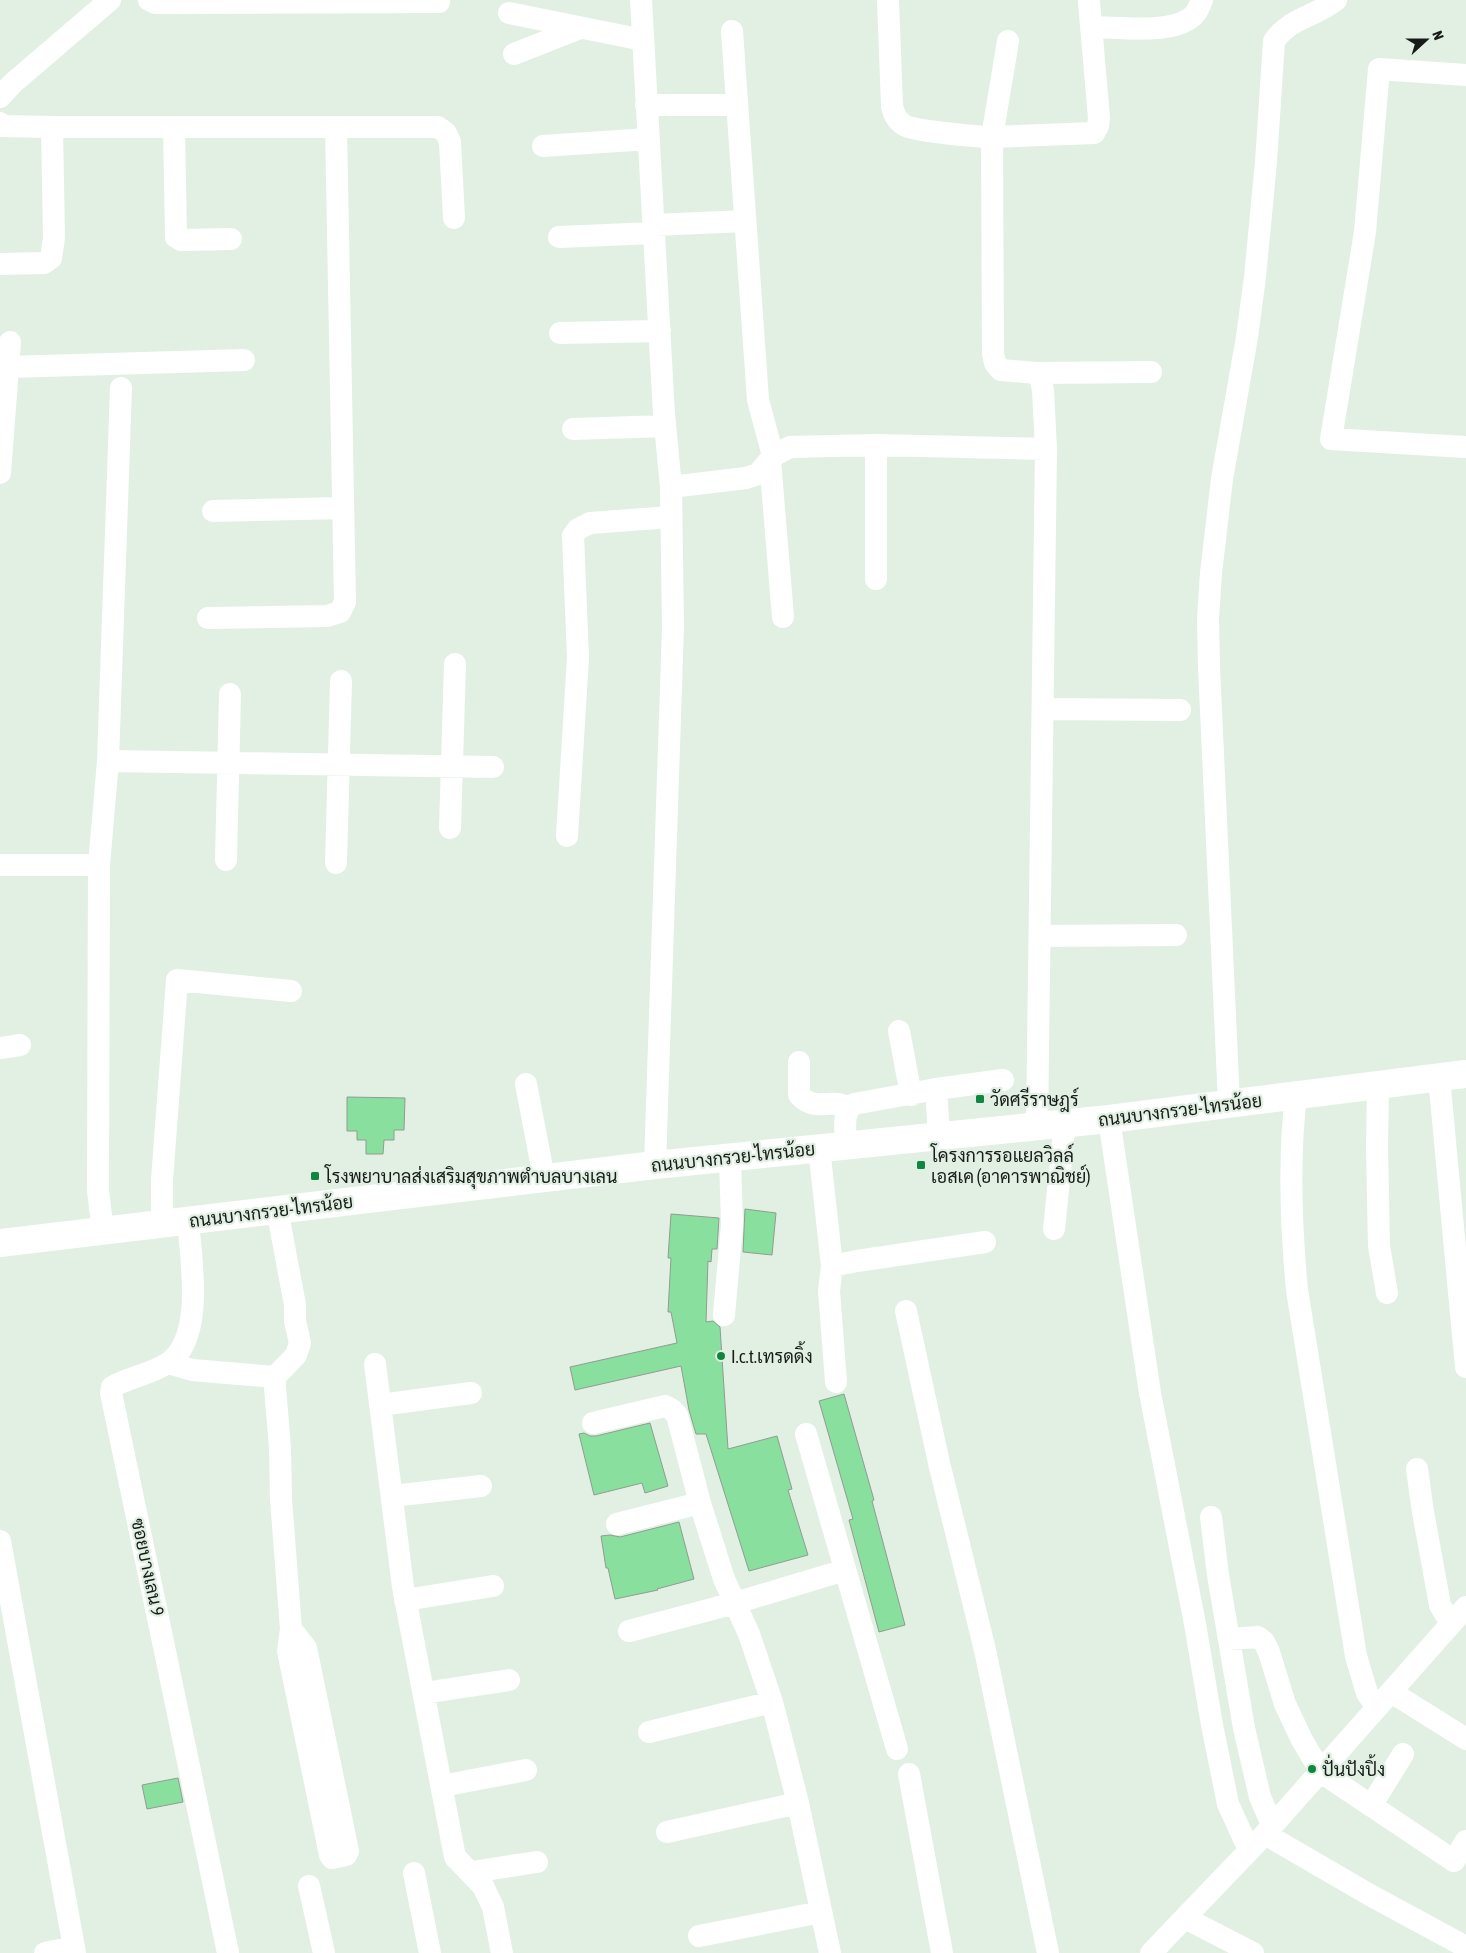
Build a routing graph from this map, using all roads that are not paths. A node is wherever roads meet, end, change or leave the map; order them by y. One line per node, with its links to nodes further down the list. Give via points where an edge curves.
1 (110, 0): 17 (street)
2 (149, 0): 7 (street, via 155,3)
3 (641, 0): 13 (street)
4 (888, 0): 24 (street, via 892,106 896,118 905,126)
5 (1202, 0): 10 (street, via 1198,11 1189,19 1172,26)
6 (1336, 0): 84 (street, via 1302,17 1274,41 1255,277 1222,480 1211,573 1209,667)
7 (439, 2)
8 (1089, 2): 10 (street)
9 (508, 13): 11 (street)
10 (1092, 27): 24 (street, via 1099,118 1094,133)
11 (580, 28): 13 (street); 15 (street)
12 (732, 31): 19 (street)
13 (643, 40): 18 (street)
14 (1008, 41): 24 (street)
15 (514, 54)
16 (1466, 75): 44 (street, via 1379,69 1365,232 1331,439)
17 (0, 97)
18 (646, 105): 19 (street); 25 (street)
19 (737, 105): 28 (street)
20 (0, 123): 23 (street, via 2,126)
21 (174, 127): 22 (street); 23 (street); 31 (street, via 176,237 181,240)
22 (336, 127): 27 (street, via 438,127 446,133 450,142); 49 (street)
23 (52, 128): 32 (street, via 54,238 51,258 44,263)
24 (992, 137): 39 (street, via 993,354 1001,370)
25 (648, 139): 26 (street); 29 (street)
26 (543, 146)
27 (454, 218)
28 (745, 221): 29 (street); 46 (street, via 758,400)
29 (654, 229): 30 (street); 33 (street)
30 (559, 237)
31 (231, 239)
32 (0, 264)
33 (660, 331): 34 (street); 41 (street)
34 (560, 333)
35 (10, 342): 37 (street)
36 (244, 360): 37 (street)
37 (8, 367): 47 (street)
38 (1151, 372): 39 (street)
39 (1037, 373): 45 (street, via 1043,390)
40 (120, 388): 60 (street)
41 (665, 426): 42 (street); 48 (street)
42 (573, 429)
43 (876, 445): 45 (street); 46 (street, via 790,447); 52 (street)
44 (1466, 448)
45 (1046, 449): 58 (street)
46 (771, 458): 48 (street, via 758,474 746,478); 53 (street)
47 (0, 473)
48 (671, 487): 51 (street)
49 (343, 508): 50 (street); 54 (street, via 345,602 340,612 327,616)
50 (213, 510)
51 (671, 518): 66 (street, via 590,524 578,529 573,536 578,656); 93 (street, via 673,627)
52 (876, 579)
53 (784, 617)
54 (208, 618)
55 (455, 664): 63 (street)
56 (342, 680): 62 (street)
57 (230, 694): 61 (street)
58 (1043, 709): 59 (street); 72 (street)
59 (1180, 710)
60 (108, 761): 61 (street); 70 (street)
61 (228, 762): 62 (street); 67 (street)
62 (339, 764): 63 (street); 68 (street)
63 (452, 766): 64 (street); 65 (street)
64 (494, 767)
65 (450, 828)
66 (567, 836)
67 (226, 860)
68 (336, 863)
69 (0, 865): 70 (street)
70 (99, 865): 99 (street, via 98,1191)
71 (1176, 935): 72 (street)
72 (1041, 936): 88 (street)
73 (292, 991): 97 (street, via 177,980 162,1180)
74 (899, 1030): 82 (street)
75 (799, 1062): 85 (street, via 799,1095 804,1100 809,1104 841,1103)
76 (1466, 1074): 77 (main road, ถนนบางกรวย-ไทรน้อย)
77 (1439, 1078): 80 (main road, ถนนบางกรวย-ไทรน้อย); 108 (street)
78 (1003, 1080): 81 (street)
79 (526, 1084): 94 (street)
80 (1378, 1086): 83 (main road, ถนนบางกรวย-ไทรน้อย); 103 (street, via 1379,1246)
81 (936, 1089): 82 (street); 89 (street)
82 (911, 1095): 85 (street, via 854,1104)
83 (1296, 1096): 84 (main road, ถนนบางกรวย-ไทรน้อย); 133 (street, via 1290,1151 1296,1290 1356,1656 1368,1693)
84 (1229, 1104): 86 (main road, ถนนบางกรวย-ไทรน้อย)
85 (848, 1108): 90 (street)
86 (1109, 1119): 87 (main road, ถนนบางกรวย-ไทรน้อย); 148 (street, via 1150,1393 1212,1725 1228,1804)
87 (1066, 1122): 88 (main road, ถนนบางกรวย-ไทรน้อย); 98 (street)
88 (1037, 1125): 89 (main road, ถนนบางกรวย-ไทรน้อย)
89 (939, 1136): 90 (main road, ถนนบางกรวย-ไทรน้อย)
90 (846, 1145): 91 (main road, ถนนบางกรวย-ไทรน้อย)
91 (819, 1148): 92 (main road, ถนนบางกรวย-ไทรน้อย); 102 (street)
92 (730, 1158): 93 (main road, ถนนบางกรวย-ไทรน้อย); 105 (street, via 732,1225)
93 (655, 1165): 94 (main road, ถนนบางกรวย-ไทรน้อย)
94 (544, 1178): 95 (main road, ถนนบางกรวย-ไทรน้อย)
95 (277, 1209): 96 (main road, ถนนบางกรวย-ไทรน้อย); 109 (street, via 300,1343 296,1355)
96 (188, 1221): 97 (main road, ถนนบางกรวย-ไทรน้อย); 106 (street, ซอยบางเลน 9, via 194,1294 190,1328 178,1355)
97 (162, 1224): 99 (main road, ถนนบางกรวย-ไทรน้อย)
98 (1054, 1229)
99 (102, 1231): 101 (main road, ถนนบางกรวย-ไทรน้อย)
100 (984, 1242): 102 (street)
101 (0, 1244)
102 (832, 1266): 110 (street, via 829,1291)
103 (1387, 1293)
104 (906, 1311): 165 (street, via 985,1650)
105 (724, 1315)
106 (168, 1363): 109 (street, via 192,1370); 159 (street, ซอยบางเลน 9, via 112,1387 111,1393)
107 (376, 1364): 112 (street)
108 (1466, 1367)
109 (275, 1377): 128 (street)
110 (836, 1382)
111 (471, 1393): 112 (street)
112 (380, 1406): 117 (street)
113 (593, 1423): 118 (street, via 665,1406 671,1408 677,1415)
114 (806, 1434): 122 (street)
115 (1417, 1469): 127 (street, via 1438,1597)
116 (481, 1486): 117 (street)
117 (392, 1496): 124 (street)
118 (700, 1503): 120 (street); 125 (street)
119 (1211, 1517): 130 (street)
120 (617, 1524)
121 (0, 1541): 157 (street)
122 (845, 1570): 125 (street); 137 (street)
123 (493, 1586): 124 (street)
124 (405, 1600): 132 (street)
125 (735, 1603): 129 (street); 134 (street)
126 (1466, 1607): 127 (street)
127 (1451, 1624): 133 (street)
128 (291, 1630): 128 (street, via 306,1648 348,1851 336,1858 330,1854 288,1651)
129 (629, 1631)
130 (1229, 1639): 140 (street, via 1258,1637 1264,1642 1285,1704); 145 (street, via 1251,1760)
131 (509, 1680): 132 (street)
132 (424, 1693): 142 (street)
133 (1384, 1700): 136 (street); 140 (street)
134 (772, 1702): 135 (street); 143 (street)
135 (649, 1732)
136 (1466, 1739)
137 (897, 1749)
138 (1403, 1754): 144 (street)
139 (526, 1770): 142 (street)
140 (1321, 1772): 144 (street); 145 (street)
141 (909, 1774): 164 (street)
142 (442, 1786): 150 (street, via 455,1857)
143 (798, 1803): 146 (street); 153 (street)
144 (1371, 1806): 147 (street, via 1454,1861)
145 (1268, 1830): 148 (street); 156 (street, via 1370,1896)
146 (667, 1832)
147 (1466, 1840)
148 (1249, 1850): 154 (street)
149 (537, 1862): 150 (street)
150 (472, 1872): 162 (street, via 493,1907)
151 (414, 1873): 161 (street)
152 (309, 1886): 160 (street)
153 (821, 1912): 155 (street); 163 (street)
154 (1185, 1918): 166 (street); 167 (street)
155 (699, 1936)
156 (1466, 1946)
157 (74, 1950): 158 (street)
158 (45, 1953)
159 (228, 1953)
160 (324, 1953)
161 (430, 1953)
162 (502, 1953)
163 (830, 1953)
164 (942, 1953)
165 (1048, 1953)
166 (1151, 1953)
167 (1253, 1953)

